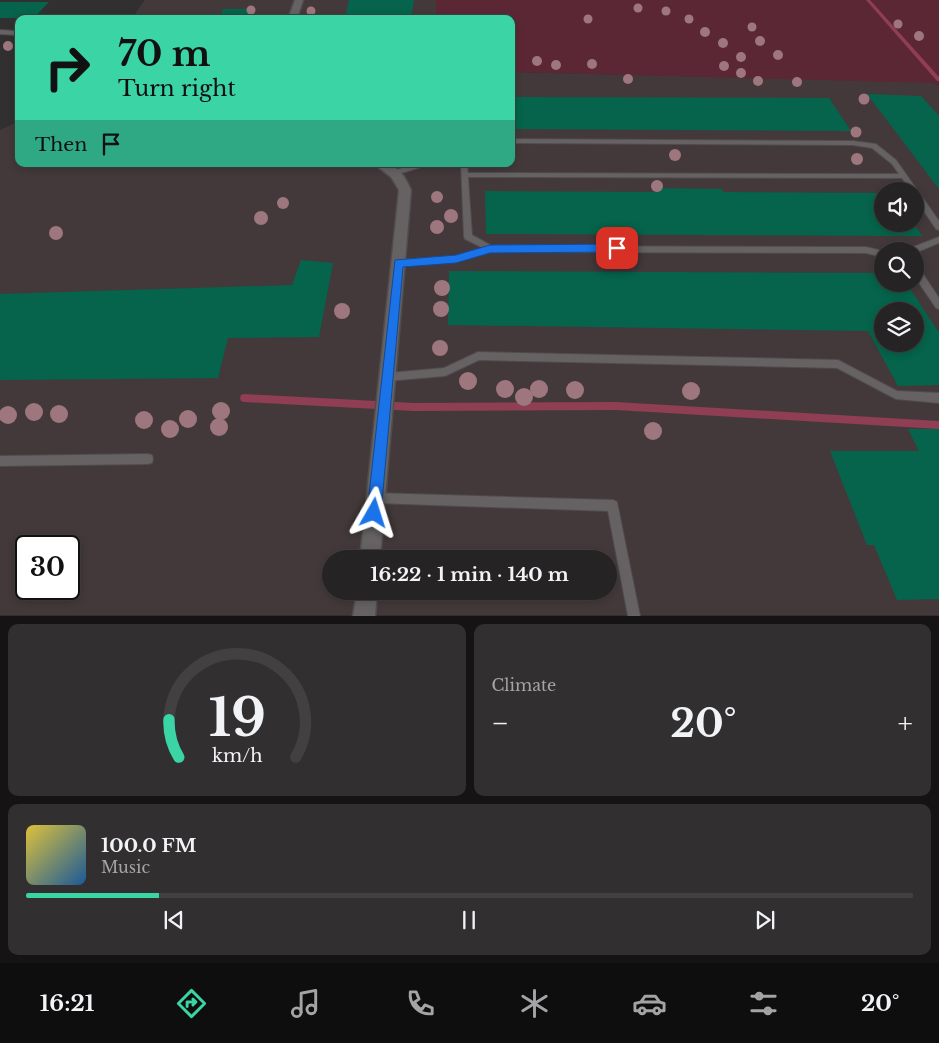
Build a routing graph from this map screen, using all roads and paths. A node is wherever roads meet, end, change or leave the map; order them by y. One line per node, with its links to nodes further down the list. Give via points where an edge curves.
1 (299, 0): 2 (street)
2 (293, 15)
3 (0, 32): 4 (lane)
4 (15, 32)
5 (515, 141): 11 (lane, via 854,143 874,146 894,162)
6 (385, 167): 9 (street)
7 (414, 167): 9 (lane)
8 (464, 167): 10 (lane)
9 (395, 173): 19 (street, via 401,178 405,190)
10 (465, 175): 11 (lane); 17 (lane, via 468,237)
11 (903, 176): 12 (lane)
12 (908, 182)
13 (924, 205): 14 (lane)
14 (939, 227)
15 (939, 240): 16 (lane)
16 (924, 246)
17 (490, 249): 18 (lane); 19 (lane, via 456,259)
18 (874, 252)
19 (398, 263): 22 (street)
20 (924, 282): 21 (lane)
21 (939, 305)
22 (388, 377): 23 (lane, via 445,372 478,356 838,364 896,395); 26 (street)
23 (939, 398)
24 (148, 459): 25 (lane)
25 (0, 461)
26 (375, 498): 27 (street); 30 (lane, via 613,506)
27 (371, 550)
28 (366, 600): 29 (street)
29 (364, 616)
30 (634, 616)

